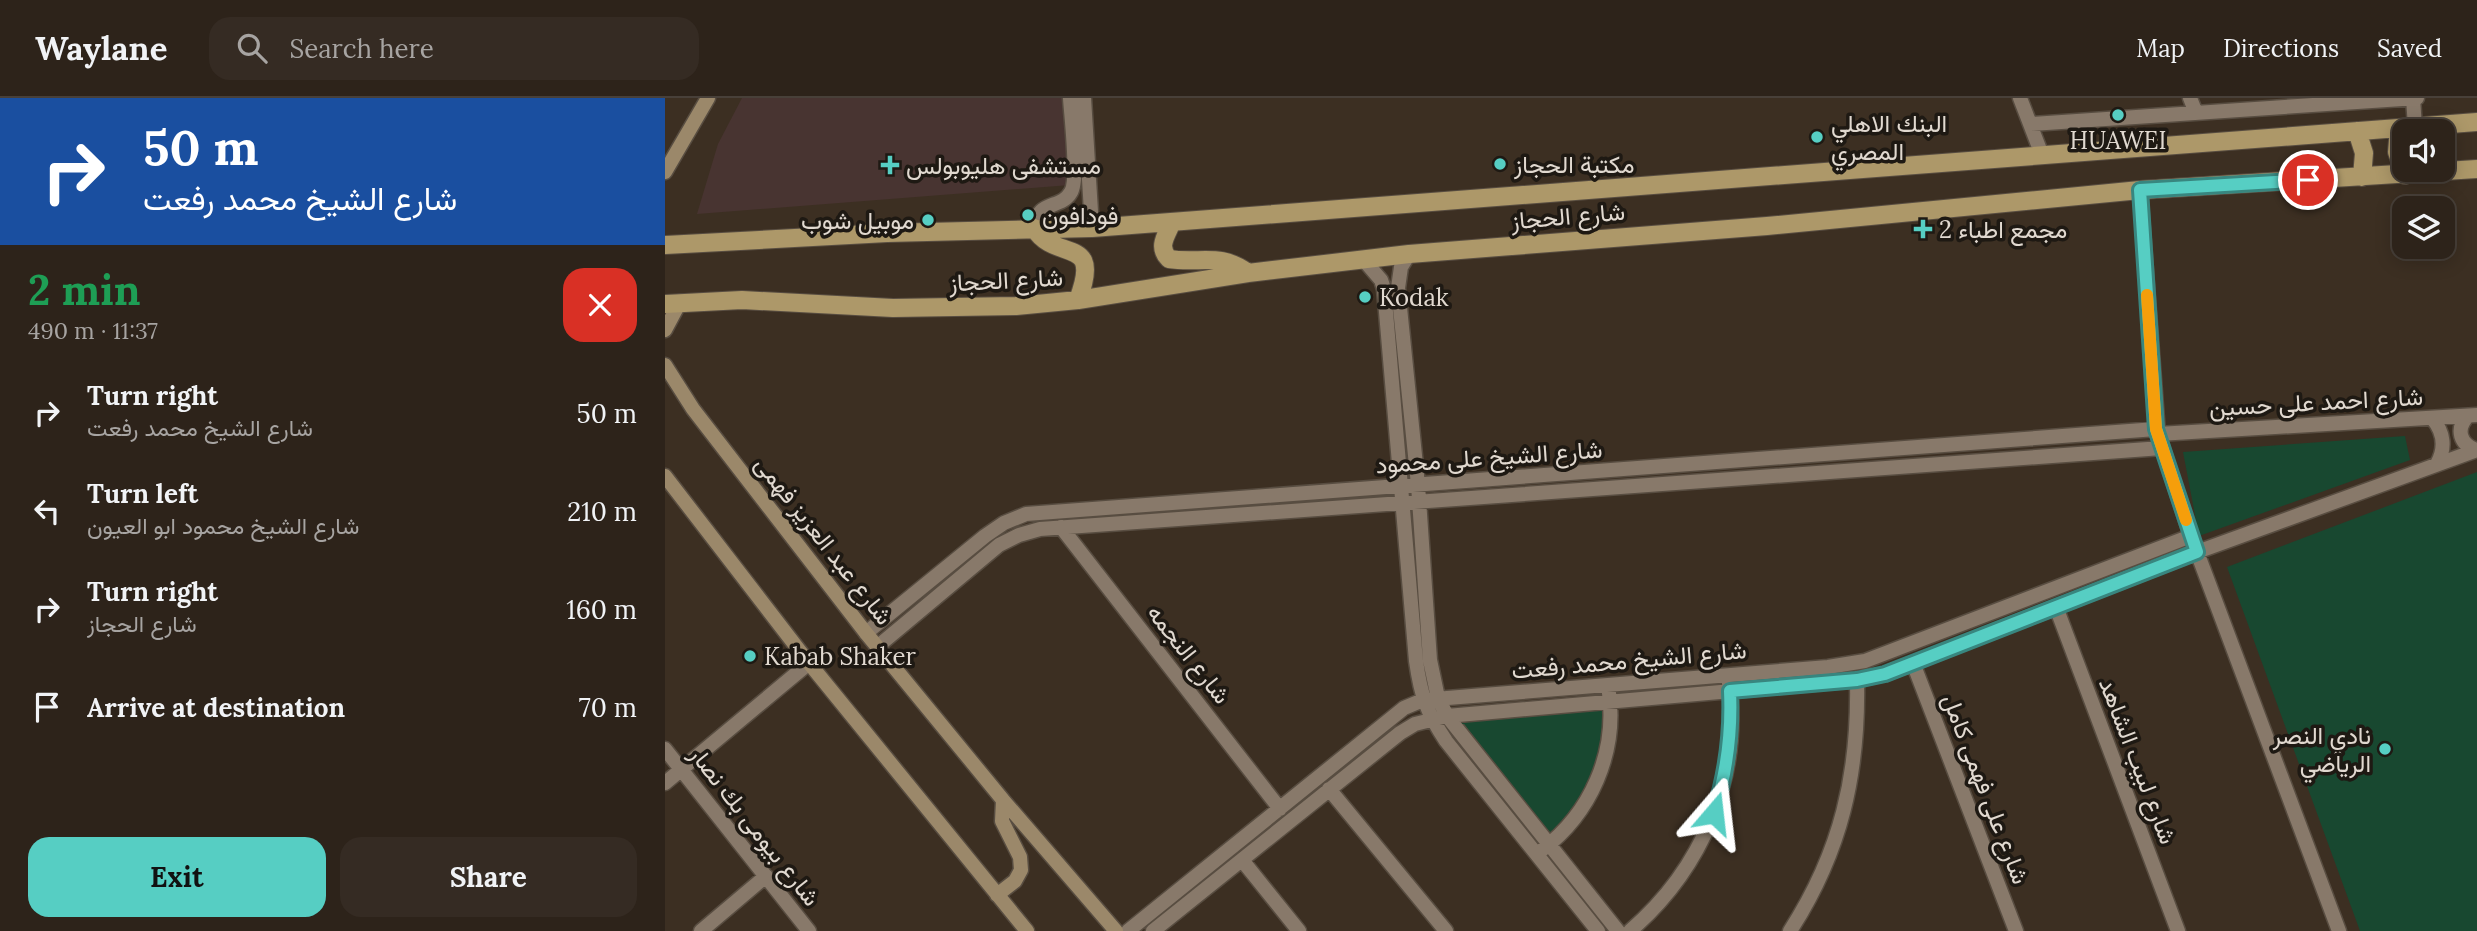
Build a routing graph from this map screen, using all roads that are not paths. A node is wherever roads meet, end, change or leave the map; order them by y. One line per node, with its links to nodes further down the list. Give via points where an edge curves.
1 (708, 98): 17 (main road)
2 (1070, 98): 22 (street, via 1074,185 1066,198 1042,209)
3 (1084, 98): 23 (street)
4 (2020, 98): 10 (street)
5 (2190, 98): 7 (street)
6 (2414, 98): 7 (street); 8 (street)
7 (2196, 113): 10 (street)
8 (2409, 119)
9 (2477, 122): 11 (main road, شارع الحجاز)
10 (2031, 124): 14 (street)
11 (2455, 124)
12 (2392, 128): 13 (main road, شارع الحجاز)
13 (2357, 131): 14 (main road, شارع الحجاز); 19 (main road, via 2364,153)
14 (2042, 155): 21 (main road, شارع الحجاز)
15 (2477, 169): 16 (main road, شارع الحجاز)
16 (2455, 171)
17 (665, 172)
18 (2392, 176): 19 (main road, شارع الحجاز)
19 (2362, 177): 20 (main road, شارع الحجاز)
20 (2140, 190): 25 (main road, شارع الحجاز); 36 (street)
21 (1172, 222): 23 (main road, شارع الحجاز); 27 (main road, via 1162,244 1169,259 1224,260)
22 (1034, 228): 23 (main road, شارع الحجاز); 24 (main road, شارع الحجاز); 28 (main road, via 1043,239 1084,261 1087,275)
23 (1092, 228)
24 (665, 245)
25 (1409, 254): 26 (main road, شارع الحجاز); 40 (street, via 1401,267 1398,288)
26 (1363, 259): 27 (main road, شارع الحجاز); 41 (street, via 1384,289)
27 (1248, 273): 28 (main road, شارع الحجاز)
28 (1078, 300): 29 (main road, شارع الحجاز, via 955,309 742,300)
29 (672, 303): 30 (main road)
30 (665, 330)
31 (665, 365): 33 (main road, شارع عبد العزيز فهمى)
32 (665, 386): 33 (main road)
33 (693, 409): 48 (main road, شارع عبد العزيز فهمى)
34 (2472, 415): 35 (street, شارع احمد على حسين); 37 (street, via 2461,425 2461,436 2467,446)
35 (2432, 418): 36 (street, شارع احمد على حسين); 38 (street, via 2442,438)
36 (2159, 437): 40 (street, شارع الشيخ على محمود); 42 (street, شارع الشيخ على محمود); 45 (street)
37 (2477, 450): 38 (street)
38 (2437, 464): 46 (street)
39 (665, 476): 50 (main road)
40 (1418, 485): 41 (street, شارع الشيخ على محمود); 42 (street)
41 (1402, 486): 43 (street); 48 (street, شارع الشيخ على محمود, via 1026,514 985,536)
42 (1419, 502): 43 (street, شارع الشيخ على محمود); 56 (street)
43 (1403, 503): 44 (street, شارع الشيخ على محمود); 56 (street, via 1416,661)
44 (1061, 527): 49 (street, شارع الشيخ على محمود, via 1039,529 999,545); 65 (street, شارع النجمه)
45 (2191, 536): 46 (street); 52 (street, شارع الشيخ محمد رفعت, via 1882,656 1847,664)
46 (2197, 552): 47 (street, شارع الشيخ محمد رفعت); 85 (street)
47 (2056, 607): 51 (street, شارع الشيخ محمد رفعت); 84 (street, شارع لبيب الشاهد)
48 (866, 634): 49 (main road, شارع عبد العزيز فهمى)
49 (877, 647): 64 (main road, شارع عبد العزيز فهمى)
50 (809, 663): 61 (street); 70 (main road)
51 (1913, 663): 53 (street, شارع الشيخ محمد رفعت); 83 (street, شارع على فهمى كامل)
52 (1728, 675): 54 (street, شارع الشيخ محمد رفعت); 55 (street)
53 (1857, 680): 55 (street, شارع الشيخ محمد رفعت); 82 (street, via 1855,760 1848,799 1822,874)
54 (1608, 684): 56 (street, شارع الشيخ محمد رفعت); 57 (street)
55 (1730, 691): 57 (street, شارع الشيخ محمد رفعت); 81 (street, via 1729,753 1710,823 1668,894)
56 (1430, 699): 58 (street); 59 (street); 65 (street, شارع الشيخ محمد رفعت, via 1404,708)
57 (1610, 702): 58 (street, شارع الشيخ محمد رفعت); 66 (street, via 1601,769 1581,811)
58 (1447, 716): 59 (street, شارع الشيخ محمد رفعت); 66 (street)
59 (1431, 719): 63 (street, شارع الشيخ محمد رفعت, via 1400,733); 67 (street)
60 (665, 749): 61 (street, شارع بيومى بك نصار)
61 (682, 770): 62 (street); 69 (street, شارع بيومى بك نصار)
62 (665, 783)
63 (1329, 789): 68 (street, شارع الشيخ محمد رفعت); 78 (street)
64 (1003, 800): 70 (main road, via 1002,821 1020,857 1021,870); 74 (main road, شارع عبد العزيز فهمى)
65 (1280, 808): 75 (street, شارع الشيخ محمد رفعت)
66 (1549, 844): 67 (street); 80 (street)
67 (1536, 854): 79 (street)
68 (1242, 860): 76 (street, شارع الشيخ محمد رفعت); 77 (street)
69 (766, 876): 71 (street); 72 (street, شارع بيومى بك نصار)
70 (997, 895): 73 (main road)
71 (701, 931)
72 (809, 931)
73 (1027, 931)
74 (1116, 931)
75 (1128, 931)
76 (1153, 931)
77 (1299, 931)
78 (1446, 931)
79 (1598, 931)
80 (1618, 931)
81 (1630, 931)
82 (1790, 931)
83 (2015, 931)
84 (2178, 931)
85 (2339, 931)

